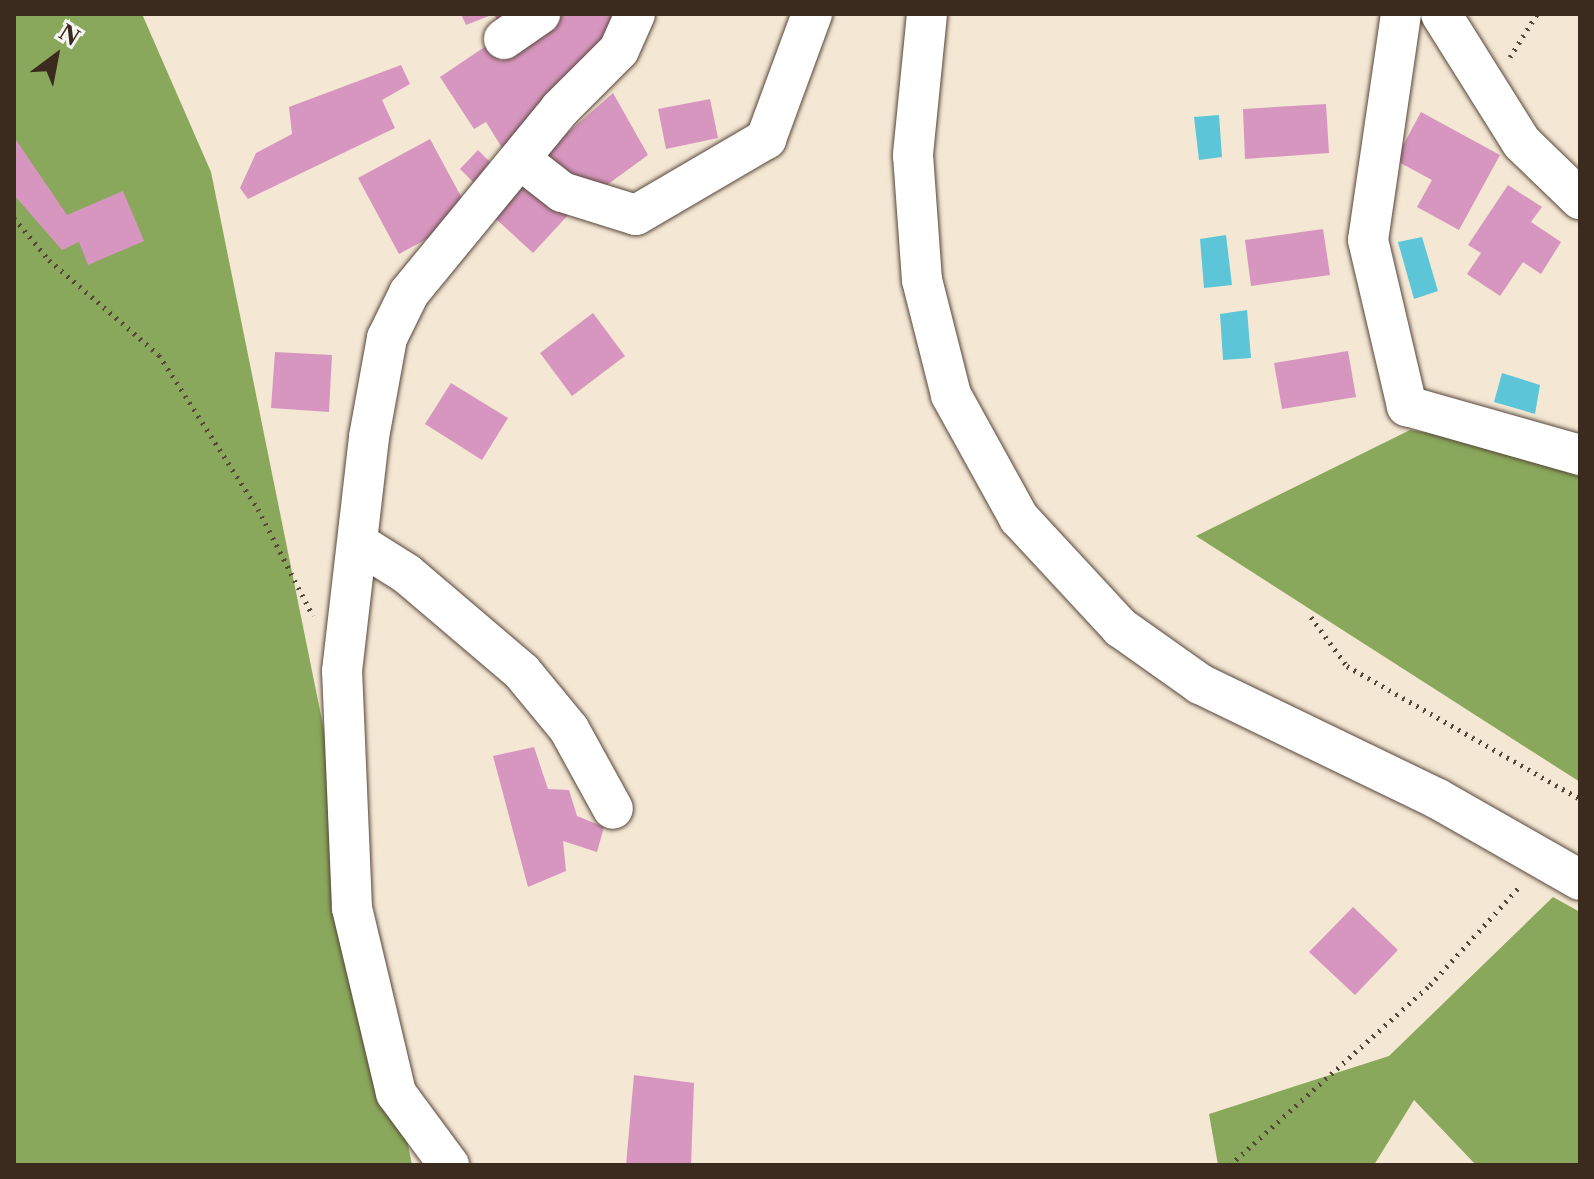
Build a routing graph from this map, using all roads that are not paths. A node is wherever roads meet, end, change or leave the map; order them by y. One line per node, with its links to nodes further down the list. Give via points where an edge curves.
1 (540, 14): 7 (street)
2 (635, 14): 8 (street, via 619,50)
3 (812, 14): 8 (street, via 766,139 636,215 562,192)
4 (927, 14): 13 (street, via 913,155 922,280 951,395 1019,518 1121,628 1200,684 1544,854)
5 (1401, 14): 10 (street, via 1368,240 1407,406)
6 (1441, 14): 9 (street, via 1487,94 1543,167)
7 (504, 39)
8 (521, 160): 11 (street, via 409,293 387,338)
9 (1580, 199)
10 (1580, 455)
11 (361, 545): 12 (street, via 407,574 522,672 569,729); 14 (street, via 342,671 352,908 396,1093)
12 (613, 809)
13 (1580, 880)
14 (449, 1165)

